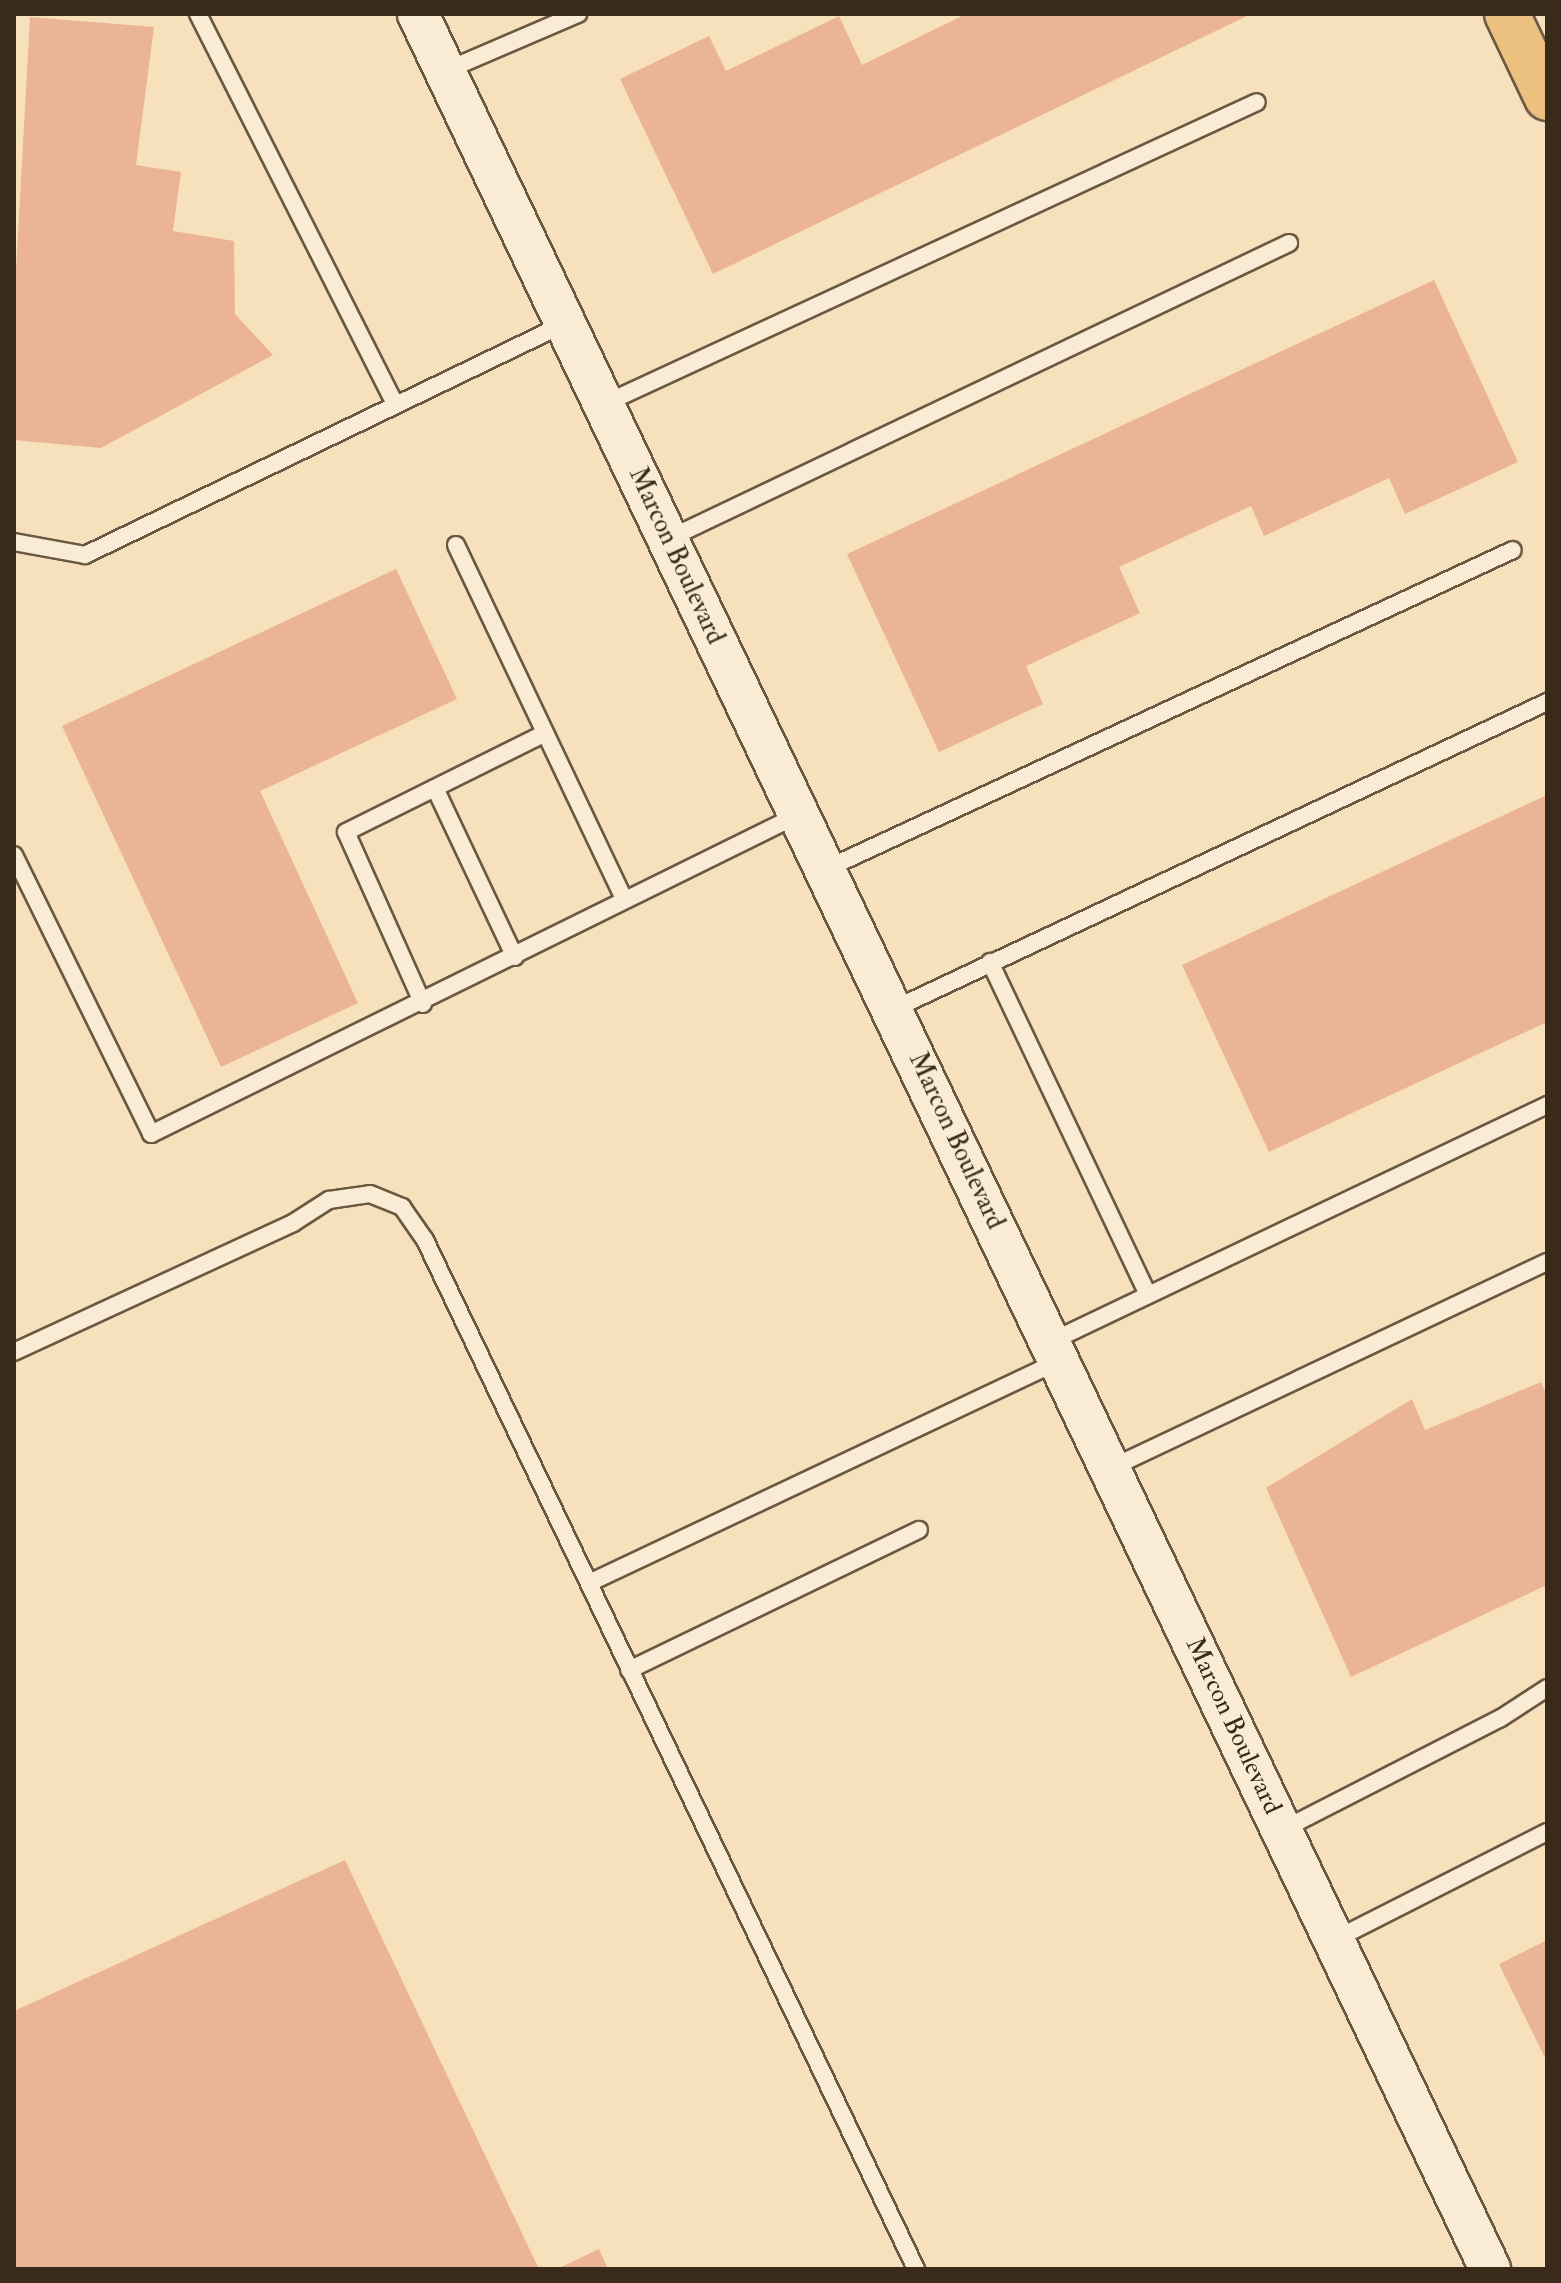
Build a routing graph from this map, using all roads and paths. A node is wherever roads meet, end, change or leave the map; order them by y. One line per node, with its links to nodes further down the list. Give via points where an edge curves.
1 (198, 14): 10 (lane)
2 (418, 14): 5 (street, Marcon Boulevard)
3 (578, 14): 5 (lane)
4 (1507, 14): 6 (highway)
5 (445, 71): 9 (street, Marcon Boulevard)
6 (1547, 98)
7 (1257, 102): 11 (lane)
8 (1289, 243): 12 (lane)
9 (565, 323): 10 (lane); 11 (street, Marcon Boulevard)
10 (395, 404): 13 (lane, via 85,555)
11 (604, 404): 12 (street, Marcon Boulevard)
12 (668, 539): 19 (street, Marcon Boulevard)
13 (14, 542)
14 (456, 545): 17 (lane)
15 (1513, 550): 21 (lane)
16 (1547, 702): 24 (lane)
17 (545, 733): 18 (lane); 22 (lane)
18 (435, 788): 23 (lane); 25 (lane, via 346,832)
19 (799, 815): 21 (street, Marcon Boulevard); 22 (lane)
20 (14, 855): 25 (lane, via 151,1134)
21 (826, 869): 26 (street, Marcon Boulevard)
22 (624, 899): 23 (lane)
23 (515, 957): 25 (lane)
24 (990, 962): 26 (lane); 29 (lane)
25 (423, 1004)
26 (894, 1009): 31 (street, Marcon Boulevard)
27 (1547, 1105): 29 (lane)
28 (1547, 1262): 32 (lane)
29 (1148, 1294): 31 (lane)
30 (14, 1352): 34 (lane, via 293,1223 329,1200 370,1194 402,1207 425,1240)
31 (1054, 1352): 32 (street, Marcon Boulevard); 34 (lane)
32 (1111, 1468): 37 (street, Marcon Boulevard)
33 (919, 1530): 35 (lane)
34 (589, 1583): 35 (lane)
35 (629, 1670): 40 (lane)
36 (1547, 1688): 37 (lane, via 1501,1718)
37 (1282, 1830): 39 (street, Marcon Boulevard)
38 (1547, 1832): 39 (lane)
39 (1334, 1940): 41 (street, Marcon Boulevard)
40 (916, 2269)
41 (1490, 2269)

